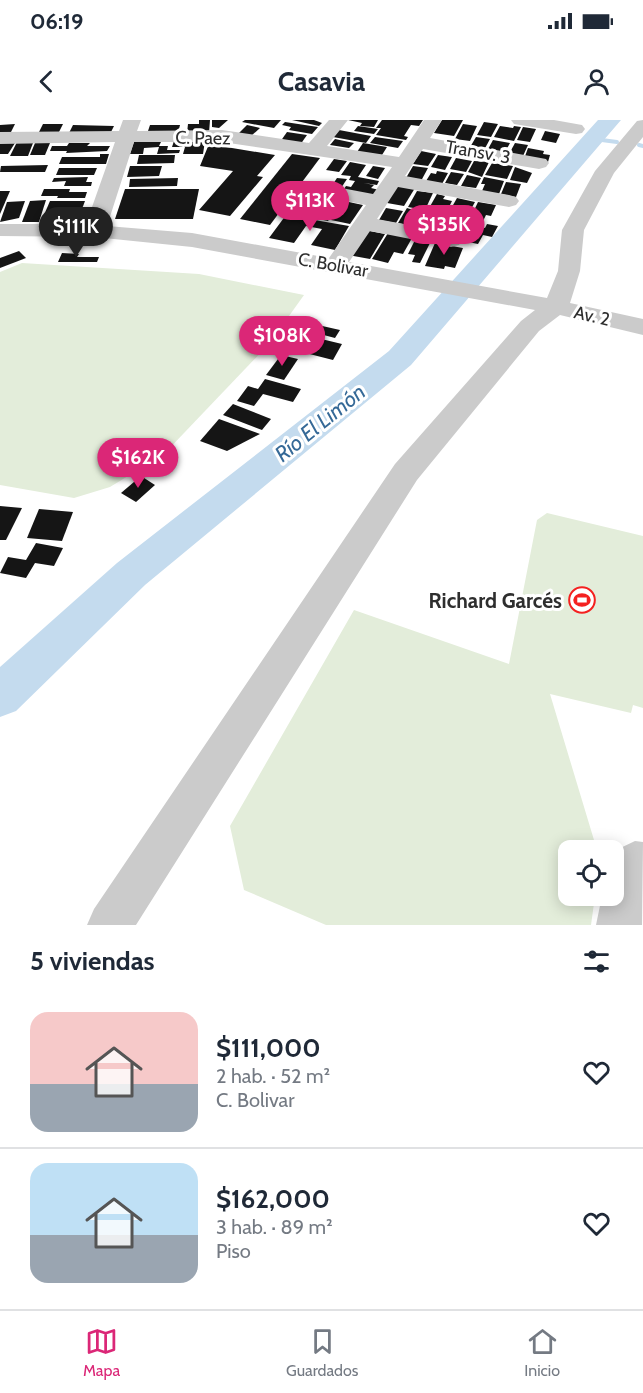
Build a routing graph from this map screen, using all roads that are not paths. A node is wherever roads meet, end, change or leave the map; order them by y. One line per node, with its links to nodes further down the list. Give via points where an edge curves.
1 (239, 120): 8 (street)
2 (339, 120): 11 (street)
3 (433, 120): 10 (street)
4 (519, 120): 7 (street)
5 (643, 126): 22 (street, via 605,171 573,230)
6 (129, 129): 8 (street, C. Paez); 9 (street, C. Paez); 19 (street)
7 (576, 129)
8 (222, 136): 11 (street, C. Paez)
9 (0, 138)
10 (417, 142): 12 (street, Transv. 3); 13 (street)
11 (314, 149): 13 (street, C. Paez)
12 (539, 163)
13 (398, 171): 15 (street); 16 (street, C. Paez)
14 (315, 189): 15 (street)
15 (379, 201): 17 (street)
16 (509, 201)
17 (364, 223): 20 (street); 21 (street)
18 (0, 230): 19 (street, C. Bolivar)
19 (93, 231): 21 (street, C. Bolivar, via 192,240)
20 (451, 240)
21 (335, 266): 23 (street, C. Bolivar)
22 (569, 271): 23 (street); 24 (street, via 579,294 587,300)
23 (556, 308): 24 (street, Av. 2); 26 (street, via 530,326 406,472)
24 (637, 318)
25 (643, 864): 27 (street, via 629,866)
26 (110, 925)
27 (619, 925)

